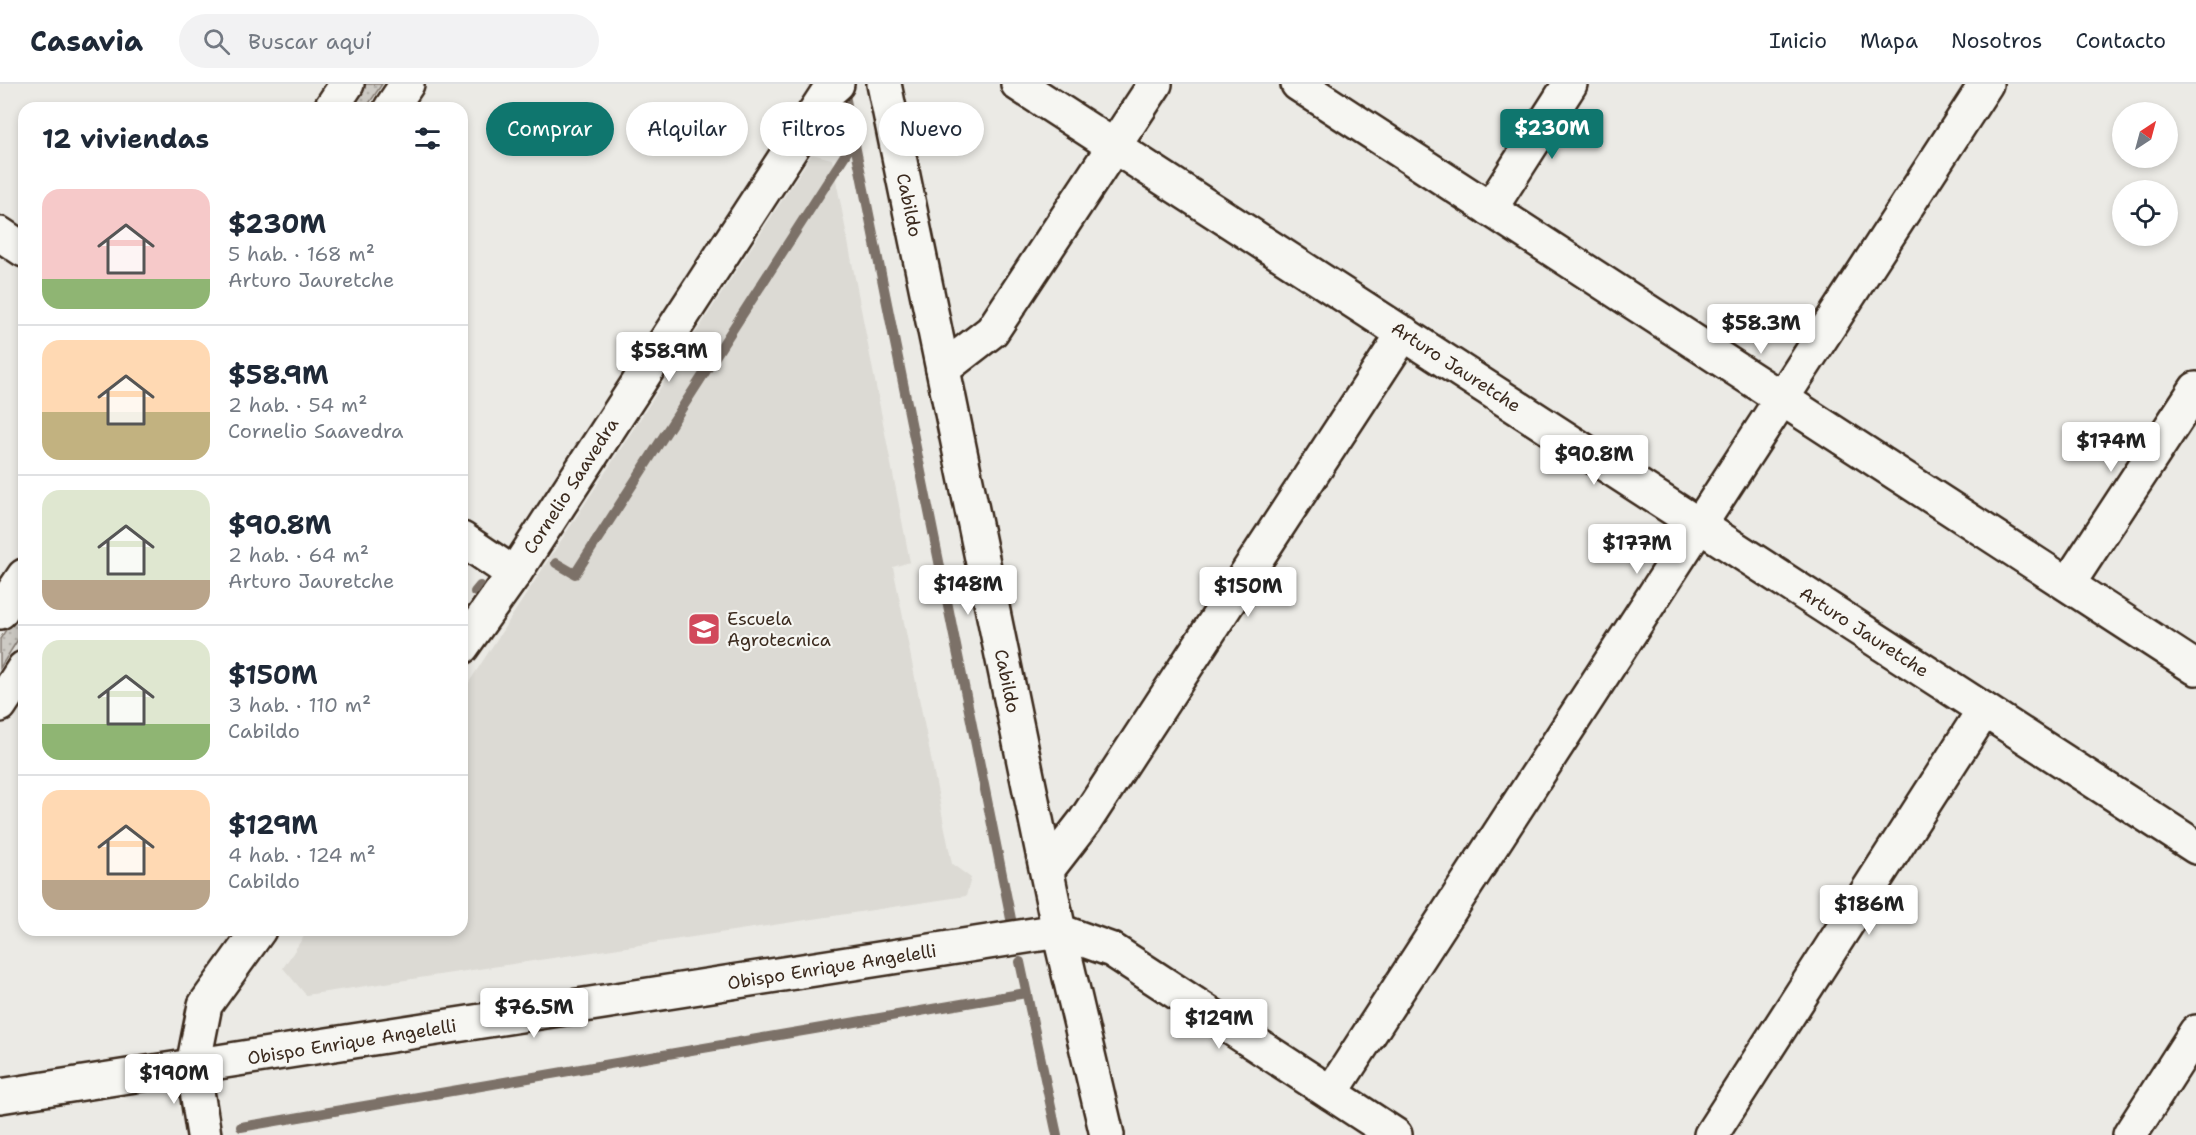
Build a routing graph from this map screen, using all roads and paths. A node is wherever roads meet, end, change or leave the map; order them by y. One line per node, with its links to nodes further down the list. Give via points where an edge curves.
1 (346, 84): 10 (street)
2 (407, 84): 11 (street)
3 (837, 84): 22 (street, Cornelio Saavedra, via 828,92)
4 (884, 84): 17 (street, Cabildo)
5 (1018, 84): 12 (street, Arturo Jauretche)
6 (1155, 84): 12 (street)
7 (1298, 84): 13 (street)
8 (1570, 84): 13 (street)
9 (1986, 84): 19 (street)
10 (335, 102)
11 (395, 102)
12 (1114, 146): 16 (street, Arturo Jauretche); 17 (street, via 992,331)
13 (1490, 208): 19 (street)
14 (0, 234): 15 (street)
15 (18, 246)
16 (1404, 333): 20 (street, Arturo Jauretche); 32 (street, via 1085,821)
17 (942, 369): 32 (street, Cabildo)
18 (2196, 389): 23 (street)
19 (1782, 398): 20 (street); 23 (street)
20 (1700, 525): 30 (street, Arturo Jauretche); 37 (street)
21 (468, 543): 22 (street)
22 (514, 574): 26 (street, Cornelio Saavedra)
23 (2068, 584): 27 (street)
24 (18, 585): 25 (street)
25 (0, 612)
26 (468, 639)
27 (2196, 668)
28 (18, 677): 29 (street)
29 (0, 705)
30 (1984, 710): 31 (street, Arturo Jauretche); 42 (street)
31 (2196, 847)
32 (1047, 870): 33 (street, Cabildo)
33 (1059, 931): 36 (street, Obispo Enrique Angelelli); 37 (street, via 1112,950); 40 (street, Cabildo)
34 (255, 936): 36 (street, via 205,1005)
35 (2196, 1032): 43 (street)
36 (194, 1066): 38 (street, Obispo Enrique Angelelli); 39 (street)
37 (1331, 1093): 41 (street)
38 (0, 1096)
39 (204, 1135)
40 (1107, 1135)
41 (1395, 1135)
42 (1710, 1135)
43 (2130, 1135)

